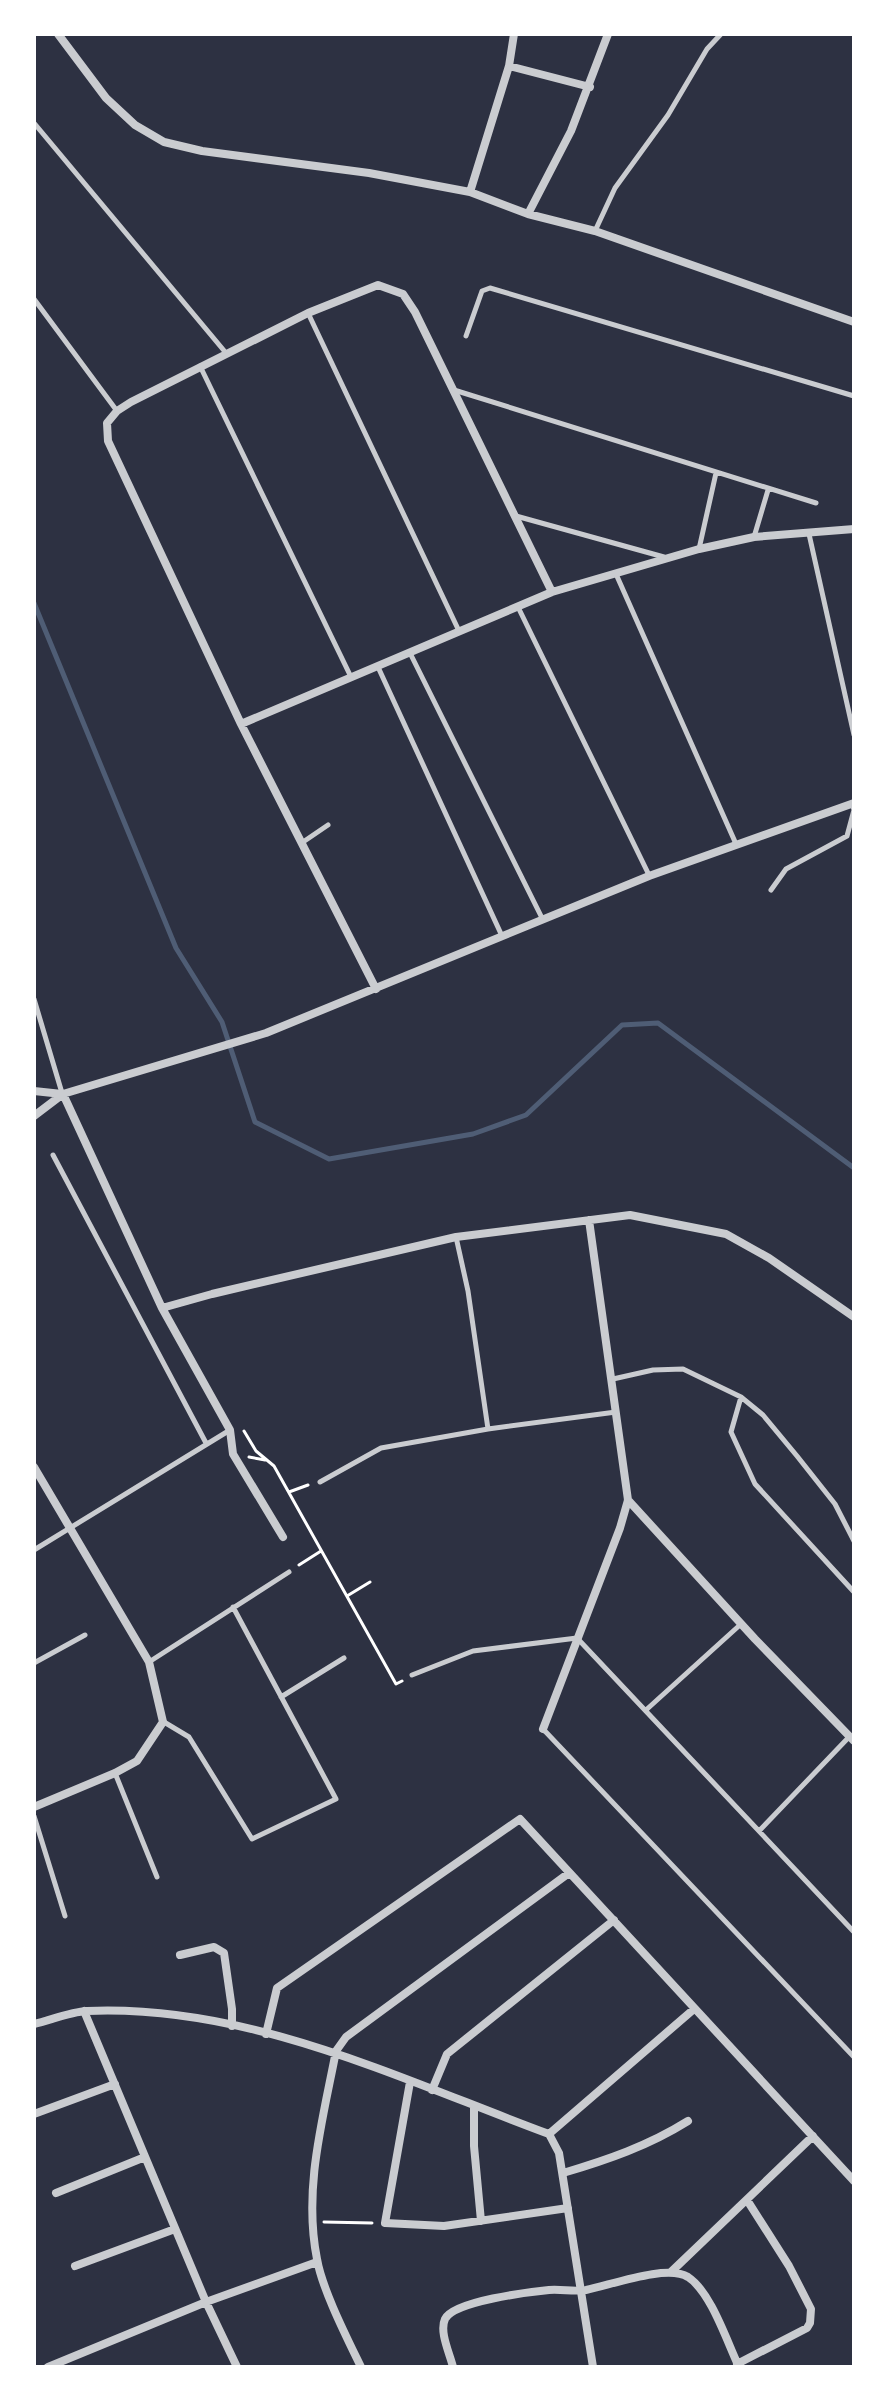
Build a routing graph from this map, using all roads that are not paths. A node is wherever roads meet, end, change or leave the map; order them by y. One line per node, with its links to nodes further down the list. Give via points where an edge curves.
1 (58, 34): 8 (street, via 106,98 164,142)
2 (514, 34): 5 (street)
3 (608, 34): 6 (street)
4 (721, 34): 10 (lane, via 615,188)
5 (509, 66): 6 (street); 8 (street)
6 (590, 87): 9 (street)
7 (34, 123): 16 (lane)
8 (470, 192): 9 (street)
9 (528, 214): 10 (street)
10 (595, 231): 14 (street)
11 (34, 299): 20 (lane)
12 (854, 310): 14 (street)
13 (308, 313): 16 (street); 18 (street, via 378,285 403,294); 33 (lane)
14 (852, 321)
15 (466, 336): 19 (lane, via 482,291 490,288)
16 (226, 353): 17 (street)
17 (200, 365): 20 (street); 36 (lane)
18 (453, 389): 21 (lane); 24 (street)
19 (854, 396)
20 (117, 411): 37 (street, via 107,423 108,441)
21 (716, 473): 22 (lane); 28 (lane)
22 (768, 490): 23 (lane); 27 (lane)
23 (816, 503)
24 (515, 516): 29 (lane); 31 (street)
25 (854, 529): 26 (street)
26 (809, 534): 27 (street); 38 (lane)
27 (754, 537): 28 (street)
28 (699, 549): 29 (street)
29 (669, 559): 30 (street)
30 (616, 574): 31 (street); 42 (lane)
31 (552, 592): 32 (street)
32 (518, 607): 33 (street); 43 (lane)
33 (460, 632): 34 (street)
34 (410, 653): 35 (street); 45 (lane)
35 (378, 667): 36 (street); 46 (lane)
36 (352, 678): 37 (street)
37 (241, 724): 41 (street)
38 (854, 735)
39 (853, 803): 42 (street); 44 (lane, via 847,836 786,869)
40 (328, 825): 41 (lane)
41 (303, 842): 47 (street)
42 (736, 844): 43 (street)
43 (649, 876): 45 (street)
44 (771, 890)
45 (543, 920): 46 (street)
46 (503, 937): 47 (street)
47 (376, 989): 50 (street, via 266,1033)
48 (34, 999): 50 (lane)
49 (34, 1091): 50 (street)
50 (63, 1094): 51 (street); 55 (street)
51 (34, 1116)
52 (53, 1155): 62 (lane)
53 (589, 1220): 54 (street); 56 (street, via 630,1215 726,1234); 57 (street)
54 (456, 1237): 55 (street); 60 (lane)
55 (162, 1308): 61 (street)
56 (854, 1317)
57 (613, 1379): 58 (lane, via 683,1369); 59 (street)
58 (741, 1397): 68 (lane, via 763,1415 835,1504); 71 (lane, via 731,1432 755,1484)
59 (617, 1412): 60 (lane); 65 (street)
60 (488, 1429): 64 (lane, via 381,1448)
61 (230, 1430): 62 (lane); 67 (street, via 233,1454)
62 (206, 1443): 66 (lane)
63 (34, 1467): 66 (street)
64 (320, 1482)
65 (628, 1500): 73 (street); 75 (street)
66 (70, 1529): 69 (lane); 77 (street)
67 (283, 1537)
68 (854, 1541)
69 (34, 1550)
70 (289, 1572): 72 (lane)
71 (854, 1592)
72 (233, 1607): 77 (lane); 80 (lane)
73 (741, 1624): 81 (lane); 84 (street)
74 (85, 1635): 78 (lane)
75 (577, 1638): 79 (lane, via 473,1651); 81 (lane); 83 (street)
76 (344, 1658): 80 (lane)
77 (149, 1662): 82 (street)
78 (34, 1663)
79 (412, 1675)
80 (281, 1697): 82 (lane, via 336,1799 252,1839 189,1737)
81 (646, 1710): 88 (lane)
82 (163, 1722): 85 (street, via 137,1761)
83 (543, 1729): 101 (lane)
84 (852, 1738): 88 (lane)
85 (115, 1773): 86 (street); 90 (lane)
86 (34, 1807)
87 (34, 1816): 91 (lane)
88 (759, 1831): 93 (lane)
89 (569, 1873): 92 (street); 99 (street, via 520,1819 277,1988); 100 (street, via 346,2037)
90 (157, 1877)
91 (65, 1916)
92 (614, 1920): 95 (street); 104 (street, via 447,2054)
93 (853, 1930)
94 (180, 1955): 98 (street, via 214,1947 224,1953)
95 (694, 2009): 108 (street); 109 (street)
96 (84, 2011): 97 (street); 98 (street, via 183,2014); 103 (street)
97 (34, 2024)
98 (232, 2026): 99 (street)
99 (266, 2034): 100 (street)
100 (336, 2051): 102 (street); 118 (street, via 312,2184)
101 (854, 2057)
102 (410, 2082): 104 (street); 116 (street, via 385,2223 444,2226)
103 (115, 2084): 106 (street); 110 (street)
104 (432, 2090): 105 (street)
105 (474, 2106): 108 (street); 116 (street)
106 (34, 2114)
107 (688, 2121): 111 (street, via 662,2138)
108 (549, 2134): 111 (street)
109 (813, 2136): 112 (street); 114 (street)
110 (145, 2157): 113 (street); 117 (street)
111 (563, 2173): 115 (street)
112 (854, 2181)
113 (56, 2193)
114 (747, 2200): 120 (street); 123 (street, via 789,2266 812,2317 807,2328)
115 (568, 2208): 116 (street); 121 (street)
116 (481, 2221)
117 (175, 2229): 119 (street); 122 (street)
118 (317, 2262): 122 (street); 126 (street)
119 (75, 2266)
120 (672, 2271): 121 (street); 123 (street, via 702,2291)
121 (582, 2290): 127 (street, via 536,2292 453,2311 443,2330); 128 (street)
122 (206, 2302): 124 (street); 125 (street)
123 (738, 2365)
124 (48, 2367)
125 (237, 2367)
126 (361, 2367)
127 (453, 2367)
128 (593, 2367)

